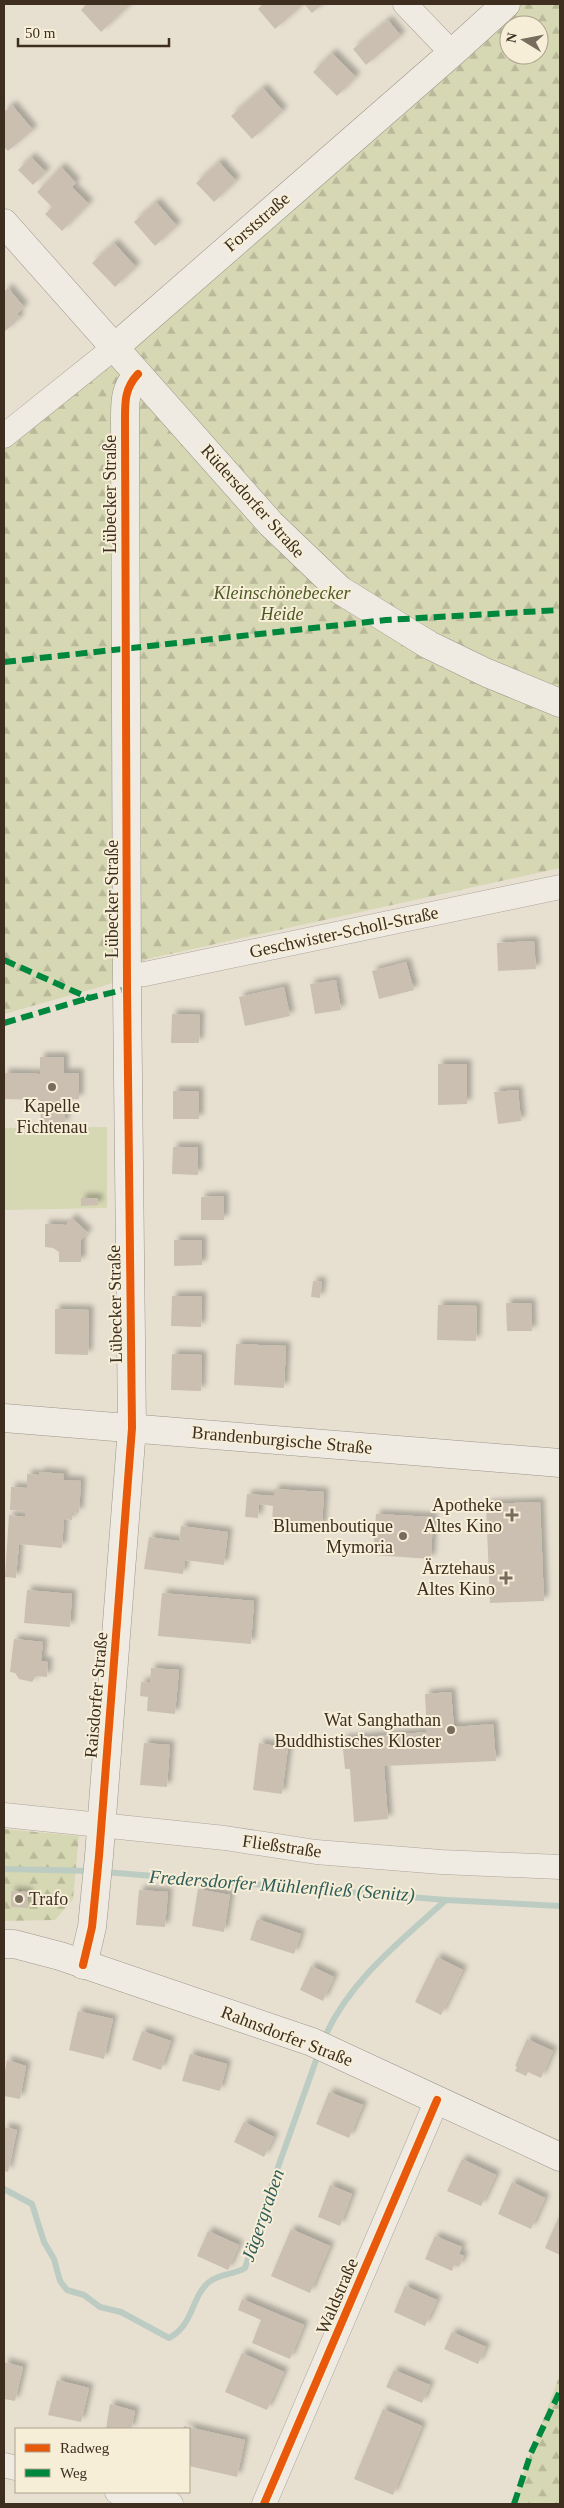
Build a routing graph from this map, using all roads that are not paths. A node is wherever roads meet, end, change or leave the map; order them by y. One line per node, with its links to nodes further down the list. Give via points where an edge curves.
1 (405, 4): 3 (street)
2 (506, 4): 3 (street, Forststraße)
3 (452, 54): 5 (street, Forststraße)
4 (4, 223): 5 (street, Rüdersdorfer Straße)
5 (115, 347): 6 (street, Rüdersdorfer Straße); 7 (street, Forststraße)
6 (138, 374): 8 (street, Rüdersdorfer Straße, via 272,524 340,590 429,645); 10 (street, Lübecker Straße, via 129,384 126,394 125,423)
7 (4, 436)
8 (560, 704)
9 (560, 887): 10 (street, Geschwister-Scholl-Straße)
10 (127, 975): 12 (street, Lübecker Straße)
11 (4, 1418): 12 (street, Brandenburgische Straße)
12 (132, 1428): 13 (street, Brandenburgische Straße); 15 (street, Raisdorfer Straße)
13 (560, 1463)
14 (4, 1815): 15 (street, Fließstraße)
15 (100, 1824): 16 (street, Fließstraße, via 316,1852); 18 (street, Raisdorfer Straße, via 92,1927)
16 (560, 1867)
17 (4, 1944): 18 (street, Rahnsdorfer Straße)
18 (83, 1964): 19 (street, Rahnsdorfer Straße, via 319,2045)
19 (438, 2100): 20 (street, Rahnsdorfer Straße); 23 (street, Waldstraße)
20 (560, 2157)
21 (122, 2493): 22 (street)
22 (171, 2504)
23 (264, 2504)

